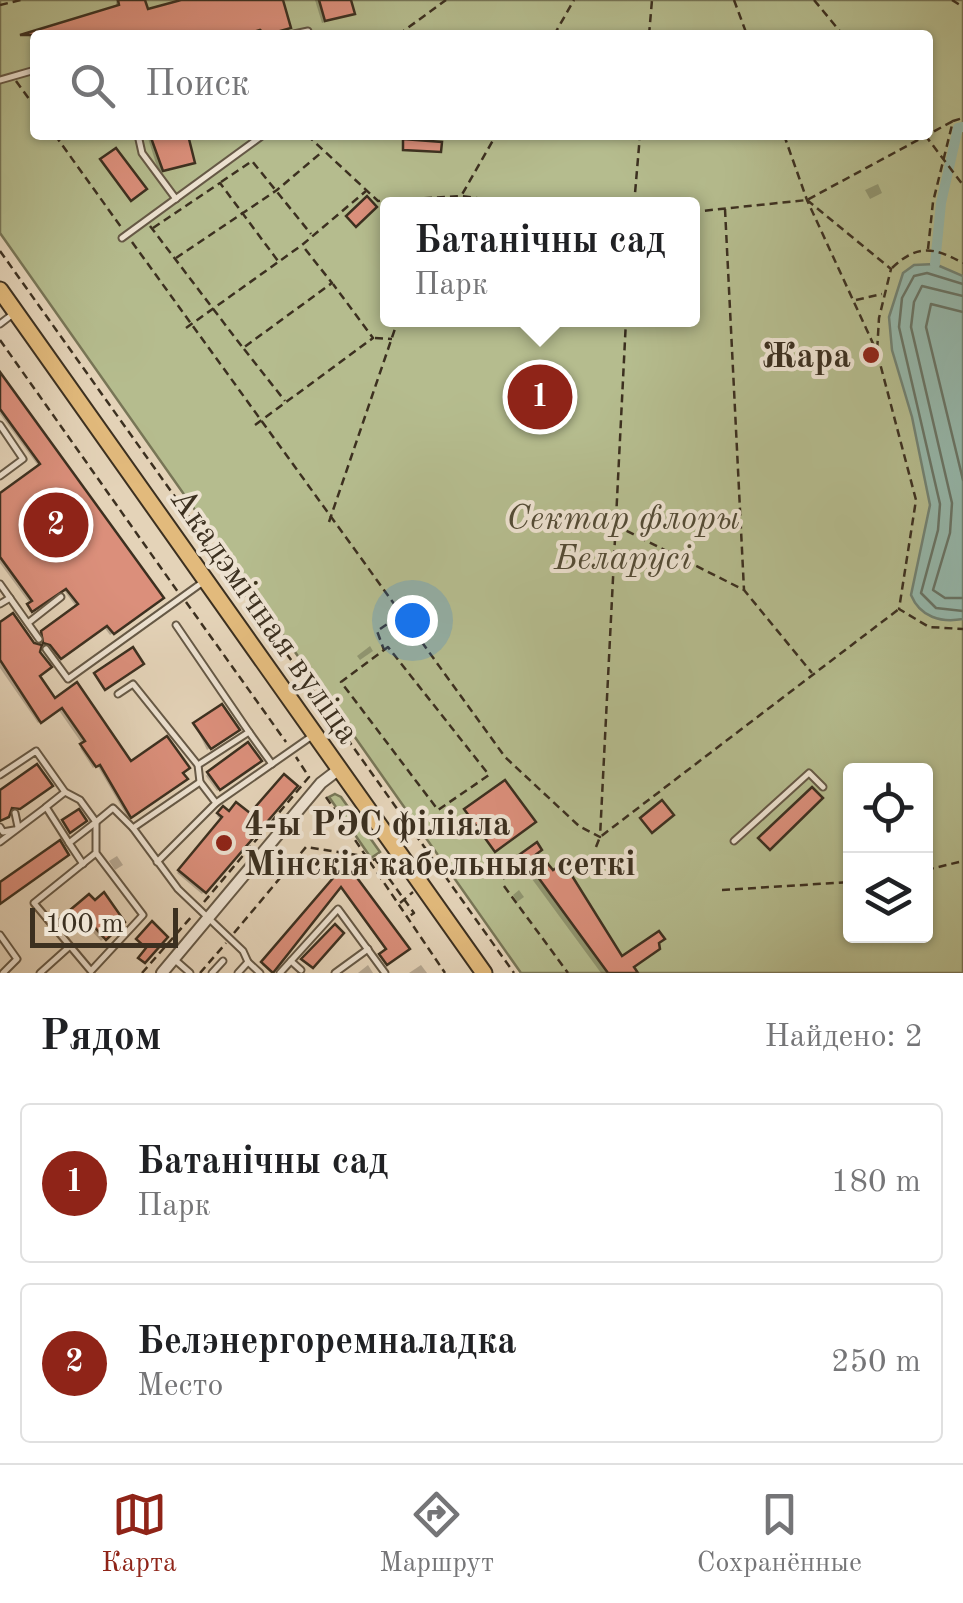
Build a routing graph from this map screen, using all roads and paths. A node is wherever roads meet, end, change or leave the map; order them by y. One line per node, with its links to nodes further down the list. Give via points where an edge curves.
1 (21, 0): 9 (path)
2 (435, 0): 10 (path)
3 (446, 0): 10 (path)
4 (574, 0): 13 (path)
5 (652, 0): 14 (path)
6 (734, 0): 15 (path)
7 (814, 0): 16 (path)
8 (952, 0): 11 (path)
9 (0, 5)
10 (438, 6): 12 (path)
11 (963, 7)
12 (405, 30)
13 (557, 30)
14 (649, 30)
15 (745, 30)
16 (839, 30)
17 (30, 71): 18 (lane)
18 (13, 76): 19 (lane); 20 (path)
19 (0, 80)
20 (30, 100)
21 (963, 118): 22 (path)
22 (953, 121): 23 (path); 34 (path)
23 (933, 132)
24 (58, 140): 51 (path)
25 (139, 140): 43 (lane)
26 (255, 140): 43 (lane)
27 (312, 140): 33 (path)
28 (493, 140): 39 (path)
29 (640, 140): 42 (path)
30 (786, 140): 44 (path)
31 (919, 140): 44 (path)
32 (929, 140): 34 (path)
33 (323, 151): 37 (path); 38 (path)
34 (942, 157): 36 (path); 54 (path)
35 (220, 183): 37 (path, via 252,161); 48 (path); 50 (path)
36 (963, 185)
37 (277, 190): 48 (path); 52 (path)
38 (366, 191): 45 (path); 52 (path)
39 (461, 196): 40 (path); 41 (path)
40 (444, 197)
41 (469, 197)
42 (635, 197)
43 (176, 199): 49 (lane)
44 (808, 200): 46 (path); 59 (path); 63 (path)
45 (380, 201)
46 (725, 209): 47 (path); 85 (path)
47 (700, 211)
48 (243, 214): 56 (path); 57 (path)
49 (146, 221): 50 (path); 51 (lane)
50 (152, 228): 56 (path)
51 (125, 236): 67 (path)
52 (313, 236): 53 (path)
53 (302, 244): 57 (path); 60 (path)
54 (930, 249): 58 (path); 59 (path, via 910,251)
55 (0, 251): 162 (path)
56 (176, 258): 64 (path)
57 (278, 261): 64 (path)
58 (963, 263)
59 (891, 269): 62 (path)
60 (332, 283): 70 (path); 73 (path)
61 (0, 290): 65 (main road, Акадэмічная вуліца)
62 (884, 293): 63 (path); 74 (path)
63 (854, 300): 74 (path)
64 (214, 309): 67 (path); 73 (path)
65 (16, 312): 66 (lane); 83 (main road, Акадэмічная вуліца)
66 (0, 324)
67 (188, 327): 76 (path)
68 (396, 327): 71 (path)
69 (626, 327): 82 (path)
70 (373, 338): 71 (path); 75 (path)
71 (392, 339): 80 (path)
72 (0, 340): 88 (path)
73 (242, 348): 75 (path)
74 (876, 352): 90 (path, via 916,500)
75 (286, 403): 76 (path)
76 (261, 421): 78 (path); 80 (path)
77 (0, 425): 79 (lane, via 23,459)
78 (255, 425)
79 (0, 476)
80 (330, 516): 81 (path); 118 (path, via 505,757 578,826)
81 (328, 522)
82 (613, 524): 85 (path); 118 (path)
83 (205, 580): 88 (lane); 101 (main road, Акадэмічная вуліца)
84 (0, 584): 86 (lane)
85 (744, 590): 98 (path)
86 (10, 598): 89 (lane); 92 (lane)
87 (61, 598): 92 (lane)
88 (182, 598): 96 (lane, via 68,679); 102 (path)
89 (0, 604)
90 (899, 609): 94 (path, via 929,626); 98 (path)
91 (396, 618): 97 (path, via 377,631)
92 (28, 623): 95 (lane)
93 (176, 625): 100 (lane)
94 (963, 629)
95 (39, 640)
96 (46, 649)
97 (384, 650): 97 (path, via 341,682 438,810 490,776 388,646)
98 (812, 674): 118 (path)
99 (118, 694): 104 (lane, via 132,684)
100 (249, 732): 103 (lane); 104 (lane)
101 (314, 735): 102 (lane); 105 (main road, Акадэмічная вуліца)
102 (292, 751): 103 (lane); 135 (path, via 310,777)
103 (272, 764): 111 (lane)
104 (198, 765): 107 (lane)
105 (338, 770): 130 (main road, Акадэмічная вуліца); 137 (street)
106 (0, 774): 109 (lane, via 36,750)
107 (200, 782): 111 (lane); 116 (lane)
108 (823, 787): 119 (lane, via 809,774)
109 (65, 792): 112 (lane); 114 (lane)
110 (326, 797): 126 (path)
111 (216, 803): 125 (lane)
112 (46, 808): 117 (lane); 121 (lane)
113 (15, 813): 117 (lane)
114 (96, 822): 116 (lane, via 112,808); 121 (lane); 123 (lane)
115 (0, 827): 117 (lane)
116 (133, 828): 125 (lane)
117 (17, 830): 120 (lane)
118 (600, 837): 122 (path)
119 (734, 841)
120 (0, 842)
121 (69, 843): 127 (lane)
122 (596, 848)
123 (96, 853): 127 (lane); 147 (lane, via 143,915)
124 (963, 860): 128 (path)
125 (157, 862): 135 (lane)
126 (369, 862): 133 (path, via 375,859); 134 (path); 139 (path, via 306,847)
127 (83, 864): 140 (lane, via 34,903)
128 (933, 868)
129 (843, 882): 132 (path)
130 (422, 885): 133 (path); 161 (main road, Акадэмічная вуліца)
131 (504, 886): 163 (path)
132 (722, 890)
133 (404, 899): 134 (path); 136 (path, via 414,913)
134 (398, 904): 136 (path)
135 (198, 909): 137 (lane); 150 (path)
136 (407, 918): 160 (path)
137 (207, 920): 139 (lane); 142 (street)
138 (0, 935): 148 (lane, via 16,959)
139 (230, 938): 145 (lane); 153 (path)
140 (69, 947): 147 (lane); 149 (lane)
141 (368, 949): 144 (lane, via 341,910 334,911); 158 (lane); 159 (lane)
142 (174, 960): 151 (street); 152 (lane)
143 (222, 961): 154 (lane)
144 (291, 961): 146 (lane); 157 (lane)
145 (248, 962): 155 (lane); 156 (lane)
146 (300, 970)
147 (92, 972)
148 (3, 973)
149 (40, 973)
150 (142, 973)
151 (162, 973)
152 (190, 973)
153 (200, 973)
154 (212, 973)
155 (238, 973)
156 (260, 973)
157 (280, 973)
158 (335, 973)
159 (385, 973)
160 (445, 973)
161 (484, 973)
162 (514, 973)
163 (568, 973)

